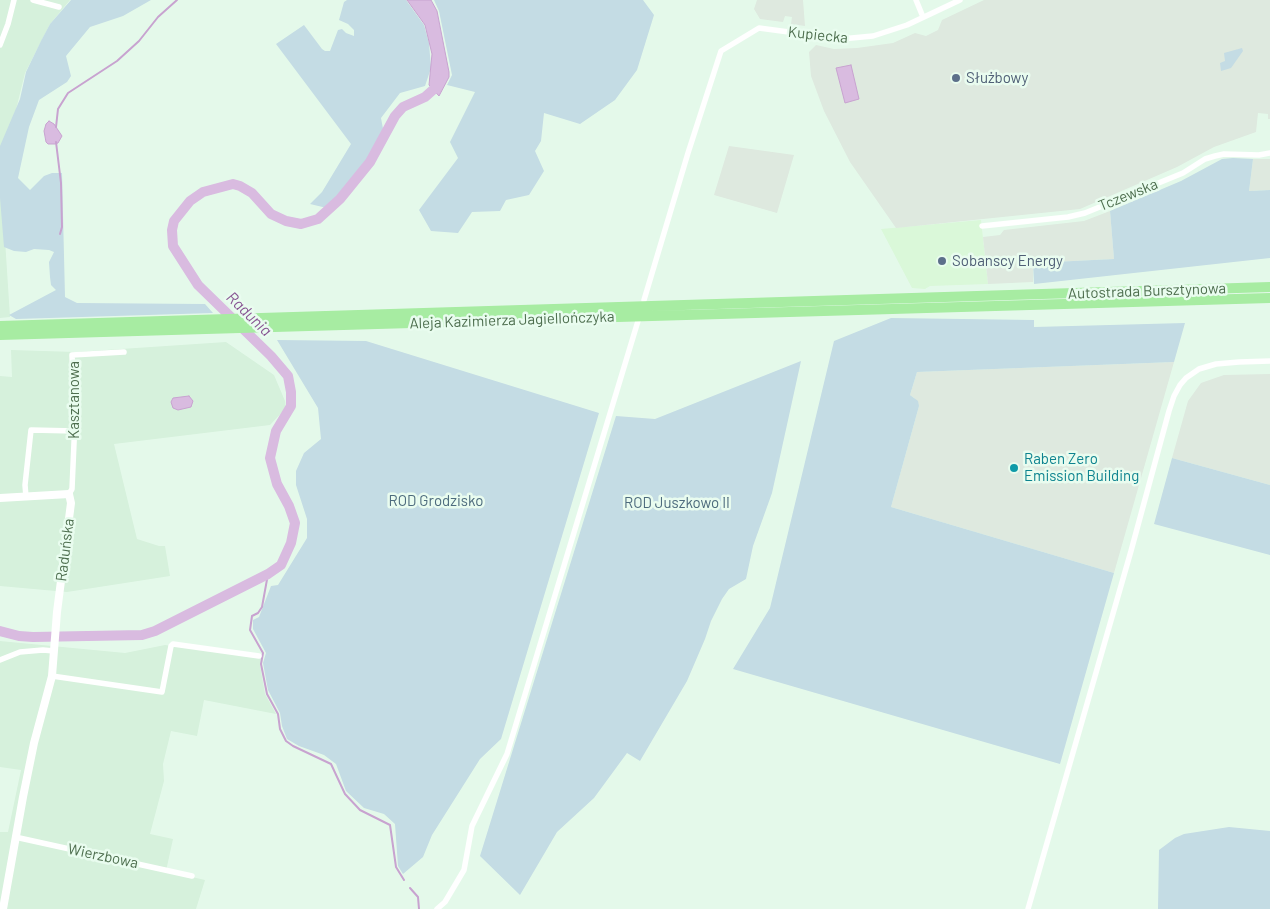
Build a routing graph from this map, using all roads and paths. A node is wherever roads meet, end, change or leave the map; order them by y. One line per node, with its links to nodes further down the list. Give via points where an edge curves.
1 (14, 0): 7 (street)
2 (33, 0): 5 (street)
3 (916, 0): 6 (street)
4 (960, 0): 6 (street, Kupiecka)
5 (59, 7)
6 (923, 17): 12 (street, Kupiecka, via 883,34 841,39 759,28 721,51)
7 (0, 45)
8 (1270, 153): 9 (street, Tczewska, via 1224,154 1205,159 1174,176 1085,213)
9 (982, 226)
10 (1270, 287): 13 (highway, Autostrada Bursztynowa)
11 (1270, 298): 13 (highway, Autostrada Bursztynowa)
12 (644, 300)
13 (1024, 300): 14 (highway, Aleja Kazimierza Jagiellończyka)
14 (621, 312): 16 (highway, Aleja Kazimierza Jagiellończyka, via 252,319); 16 (highway, Aleja Kazimierza Jagiellończyka, via 261,328)
15 (638, 321): 33 (street, via 507,754 472,826 464,870 445,902)
16 (218, 324): 18 (highway, Aleja Kazimierza Jagiellończyka)
17 (0, 326): 18 (highway, Aleja Kazimierza Jagiellończyka)
18 (62, 329): 19 (highway, Aleja Kazimierza Jagiellończyka)
19 (0, 336)
20 (124, 352): 22 (street, Kasztanowa, via 72,355)
21 (1270, 362): 34 (street, via 1216,364 1199,370 1186,378 1174,396)
22 (75, 432): 23 (street, Kasztanowa, via 72,489); 24 (street, via 30,430)
23 (69, 494): 24 (street); 26 (street, Raduńska, via 71,503)
24 (26, 497): 25 (street)
25 (0, 498)
26 (55, 649): 28 (street, via 20,652); 29 (street, Raduńska)
27 (259, 656): 29 (street, via 173,644 162,692)
28 (0, 660)
29 (52, 676): 30 (street, Raduńska)
30 (15, 837): 31 (street, Wierzbowa); 32 (street, Raduńska)
31 (192, 876)
32 (4, 909)
33 (437, 909)
34 (1028, 909)

